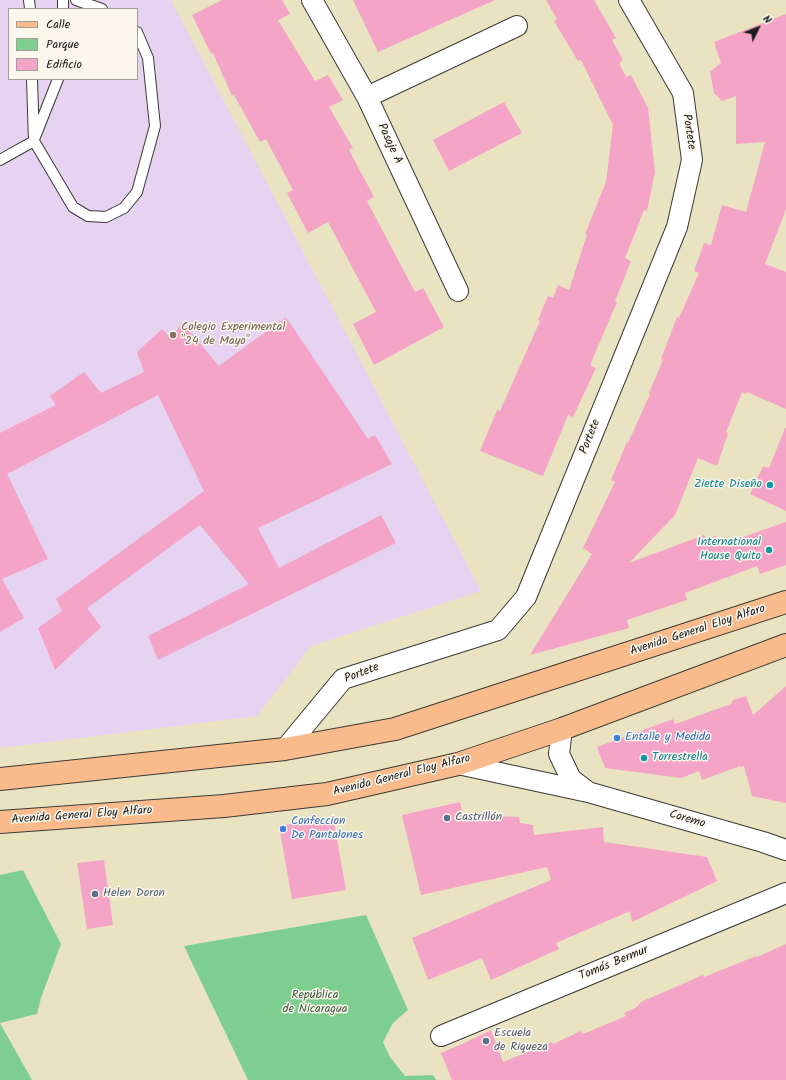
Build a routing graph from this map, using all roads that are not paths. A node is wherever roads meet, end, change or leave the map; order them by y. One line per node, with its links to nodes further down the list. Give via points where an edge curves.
1 (76, 0): 4 (lane)
2 (312, 0): 9 (street, Pasaje A)
3 (629, 0): 16 (street, Portete, via 682,94 692,160 677,227 526,597 498,630 343,678)
4 (99, 8)
5 (517, 26): 9 (street)
6 (138, 34): 10 (lane, via 148,58 155,126 137,192 124,208 106,217 88,216 73,207)
7 (32, 80): 10 (lane)
8 (58, 80): 10 (lane)
9 (367, 97): 12 (street, Pasaje A)
10 (34, 141): 11 (lane)
11 (0, 160)
12 (458, 291)
13 (786, 602): 16 (main road, Avenida General Eloy Alfaro, via 395,729)
14 (786, 645): 15 (main road, Avenida General Eloy Alfaro)
15 (562, 729): 17 (main road, Avenida General Eloy Alfaro); 19 (street, Coremo, via 559,754 571,779)
16 (285, 749): 18 (main road, Avenida General Eloy Alfaro)
17 (458, 764): 19 (street, Coremo); 20 (main road, Avenida General Eloy Alfaro, via 327,794 224,806)
18 (0, 779)
19 (588, 792): 21 (street, Coremo)
20 (0, 822)
21 (786, 850)
22 (786, 893): 23 (street, Tomás Bermur)
23 (441, 1036)

